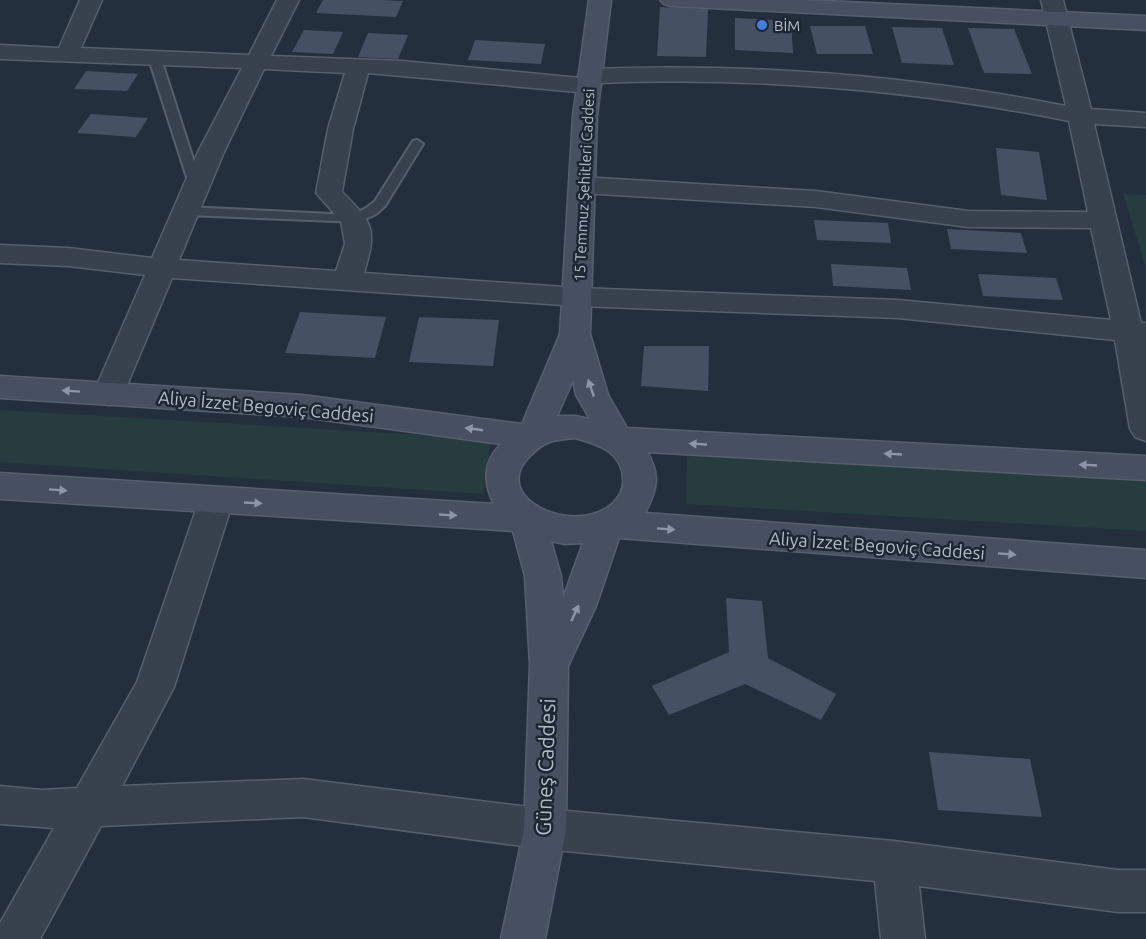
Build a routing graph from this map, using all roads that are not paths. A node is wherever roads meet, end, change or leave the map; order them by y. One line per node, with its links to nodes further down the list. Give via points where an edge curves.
1 (91, 0): 10 (street)
2 (288, 0): 12 (street)
3 (600, 0): 14 (main road, 15 Temmuz Şehitleri Caddesi)
4 (671, 0): 6 (main road)
5 (917, 0): 6 (main road)
6 (1054, 9): 7 (main road); 8 (main road); 15 (street)
7 (1146, 11)
8 (1146, 23)
9 (0, 52): 10 (street)
10 (67, 55): 11 (street)
11 (156, 59): 12 (street); 19 (lane)
12 (255, 64): 13 (street); 19 (street)
13 (358, 67): 14 (street); 20 (street, via 329,193)
14 (590, 81): 15 (street, via 672,73 881,84 995,99); 18 (main road, 15 Temmuz Şehitleri Caddesi)
15 (1080, 116): 16 (street); 21 (street)
16 (1146, 120)
17 (417, 144): 20 (lane, via 380,202)
18 (582, 185): 21 (street, via 816,199 968,219); 25 (main road, 15 Temmuz Şehitleri Caddesi)
19 (191, 199): 20 (lane); 23 (street)
20 (354, 219): 24 (street, via 359,244)
21 (1103, 220): 26 (street)
22 (0, 254): 23 (street)
23 (161, 268): 24 (street); 29 (street)
24 (347, 281): 25 (street)
25 (578, 297): 26 (street, via 898,309); 27 (main road, 15 Temmuz Şehitleri Caddesi)
26 (1137, 332): 30 (street)
27 (574, 334): 31 (main road); 32 (main road, one-way to 27, via 592,395)
28 (0, 387): 29 (main road, Aliya İzzet Begoviç Caddesi, one-way to 28)
29 (109, 393): 31 (main road, Aliya İzzet Begoviç Caddesi, one-way to 29, via 302,406)
30 (1146, 429)
31 (532, 437): 32 (main road, via 546,429 575,427); 36 (main road, via 517,447 502,476 513,507)
32 (617, 439): 33 (main road, one-way to 32); 37 (main road, via 640,466 642,483 637,499 625,514)
33 (1146, 468)
34 (0, 486): 35 (main road, one-way to 35)
35 (216, 501): 36 (main road, one-way to 36); 41 (street, via 155,687)
36 (527, 519): 37 (main road, via 566,531); 39 (main road, Güneş Caddesi, via 543,576)
37 (607, 524): 38 (main road, Aliya İzzet Begoviç Caddesi, one-way to 38); 39 (main road, one-way to 37, via 578,606)
38 (1146, 564)
39 (549, 665): 42 (main road, Güneş Caddesi)
40 (0, 805): 41 (street, via 41,809)
41 (90, 807): 42 (street, via 303,798); 45 (street)
42 (545, 829): 43 (street); 46 (main road, Güneş Caddesi)
43 (894, 862): 44 (street, via 1118,891); 47 (street)
44 (1146, 891)
45 (16, 939)
46 (523, 939)
47 (903, 939)

